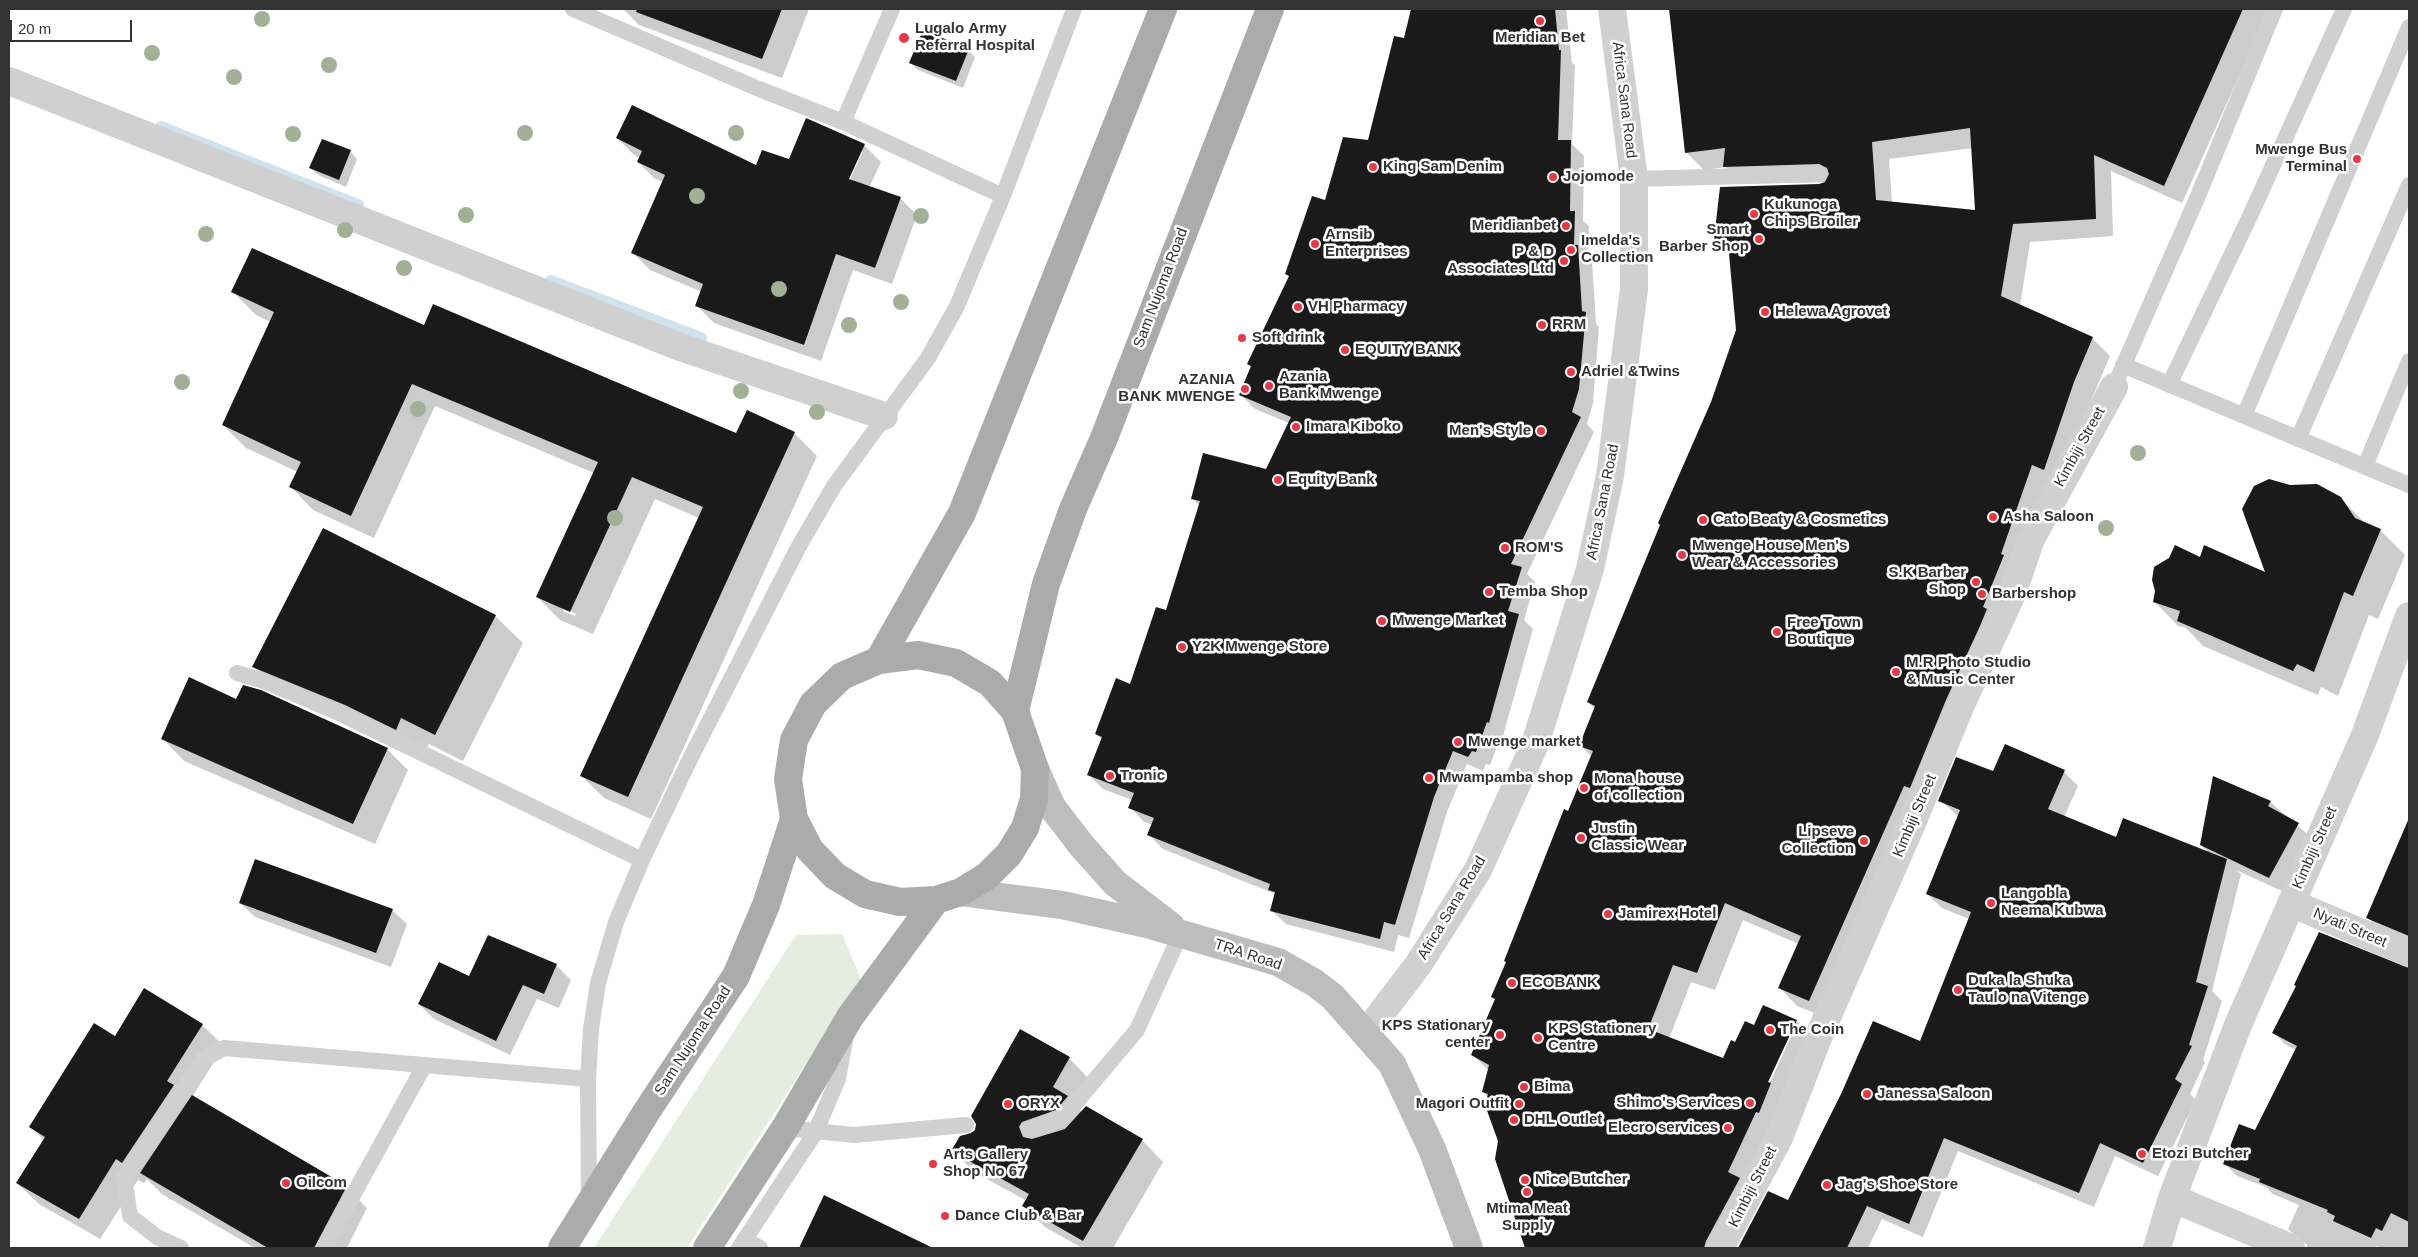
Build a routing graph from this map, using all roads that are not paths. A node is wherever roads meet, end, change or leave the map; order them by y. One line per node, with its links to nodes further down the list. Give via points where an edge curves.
1 (574, 9): 11 (lane)
2 (892, 9): 11 (lane)
3 (1074, 9): 15 (lane)
4 (1163, 9): 25 (main road, via 962,513)
5 (1270, 9): 27 (main road, Sam Nujoma Road, via 1050,574)
6 (1612, 9): 13 (street, Africa Sana Road)
7 (2275, 9): 17 (lane, via 2198,196)
8 (2344, 9): 18 (lane)
9 (2409, 27): 20 (lane)
10 (9, 81): 19 (street, via 680,347)
11 (843, 122): 15 (lane)
12 (1819, 174): 13 (lane)
13 (1634, 179): 36 (street, Africa Sana Road, via 1634,289 1610,476 1590,569 1564,653 1535,744 1478,870 1418,965)
14 (2409, 185): 21 (lane)
15 (1004, 196): 19 (lane, via 957,306 928,358)
16 (2409, 361): 22 (lane)
17 (2118, 376): 18 (lane); 52 (street, Kimbiji Street, via 2031,539 2012,594 1818,1038 1779,1138)
18 (2169, 384): 20 (lane)
19 (884, 416): 30 (lane, via 834,486 799,546)
20 (2244, 416): 21 (lane)
21 (2298, 439): 22 (lane)
22 (2365, 466): 23 (lane)
23 (2409, 485)
24 (2409, 616): 32 (street, Kimbiji Street, via 2365,735)
25 (879, 660): 27 (main road, via 918,655 956,663 990,683); 29 (main road, via 842,676 813,704 794,740 788,779)
26 (236, 673): 30 (lane, via 264,681 342,714)
27 (1015, 711): 28 (main road)
28 (1035, 769): 31 (main road, via 1034,799 1025,828 1009,854 987,876); 33 (main road, via 1052,807 1082,846 1115,883)
29 (794, 819): 31 (main road, via 810,850 834,876 865,894 900,902); 44 (main road, Sam Nujoma Road, via 766,905 736,976)
30 (642, 860): 38 (lane, via 616,922 598,983)
31 (949, 896): 33 (main road, TRA Road, via 1062,904); 35 (main road)
32 (2291, 903): 34 (street, Nyati Street); 43 (street, Kimbiji Street, via 2238,1025)
33 (1181, 933): 36 (main road, TRA Road, via 1278,962 1315,983); 41 (lane, via 1137,1030 1062,1119)
34 (2409, 953)
35 (850, 1017): 40 (main road); 42 (lane, via 838,1079)
36 (1366, 1033): 51 (main road, TRA Road, via 1392,1064 1432,1149)
37 (424, 1066): 38 (lane); 46 (lane, via 224,1048 204,1059 124,1178 130,1216 157,1237); 47 (lane)
38 (588, 1079): 44 (lane)
39 (966, 1125): 42 (lane, via 854,1136)
40 (785, 1128): 42 (lane); 49 (main road)
41 (1029, 1129)
42 (815, 1133): 45 (lane)
43 (2172, 1198): 53 (street, Kimbiji Street); 54 (street)
44 (589, 1205): 48 (main road, Sam Nujoma Road)
45 (742, 1244): 50 (lane)
46 (181, 1248)
47 (324, 1248)
48 (562, 1248)
49 (707, 1248)
50 (760, 1248)
51 (1469, 1248)
52 (1720, 1248)
53 (2157, 1248)
54 (2291, 1248)

